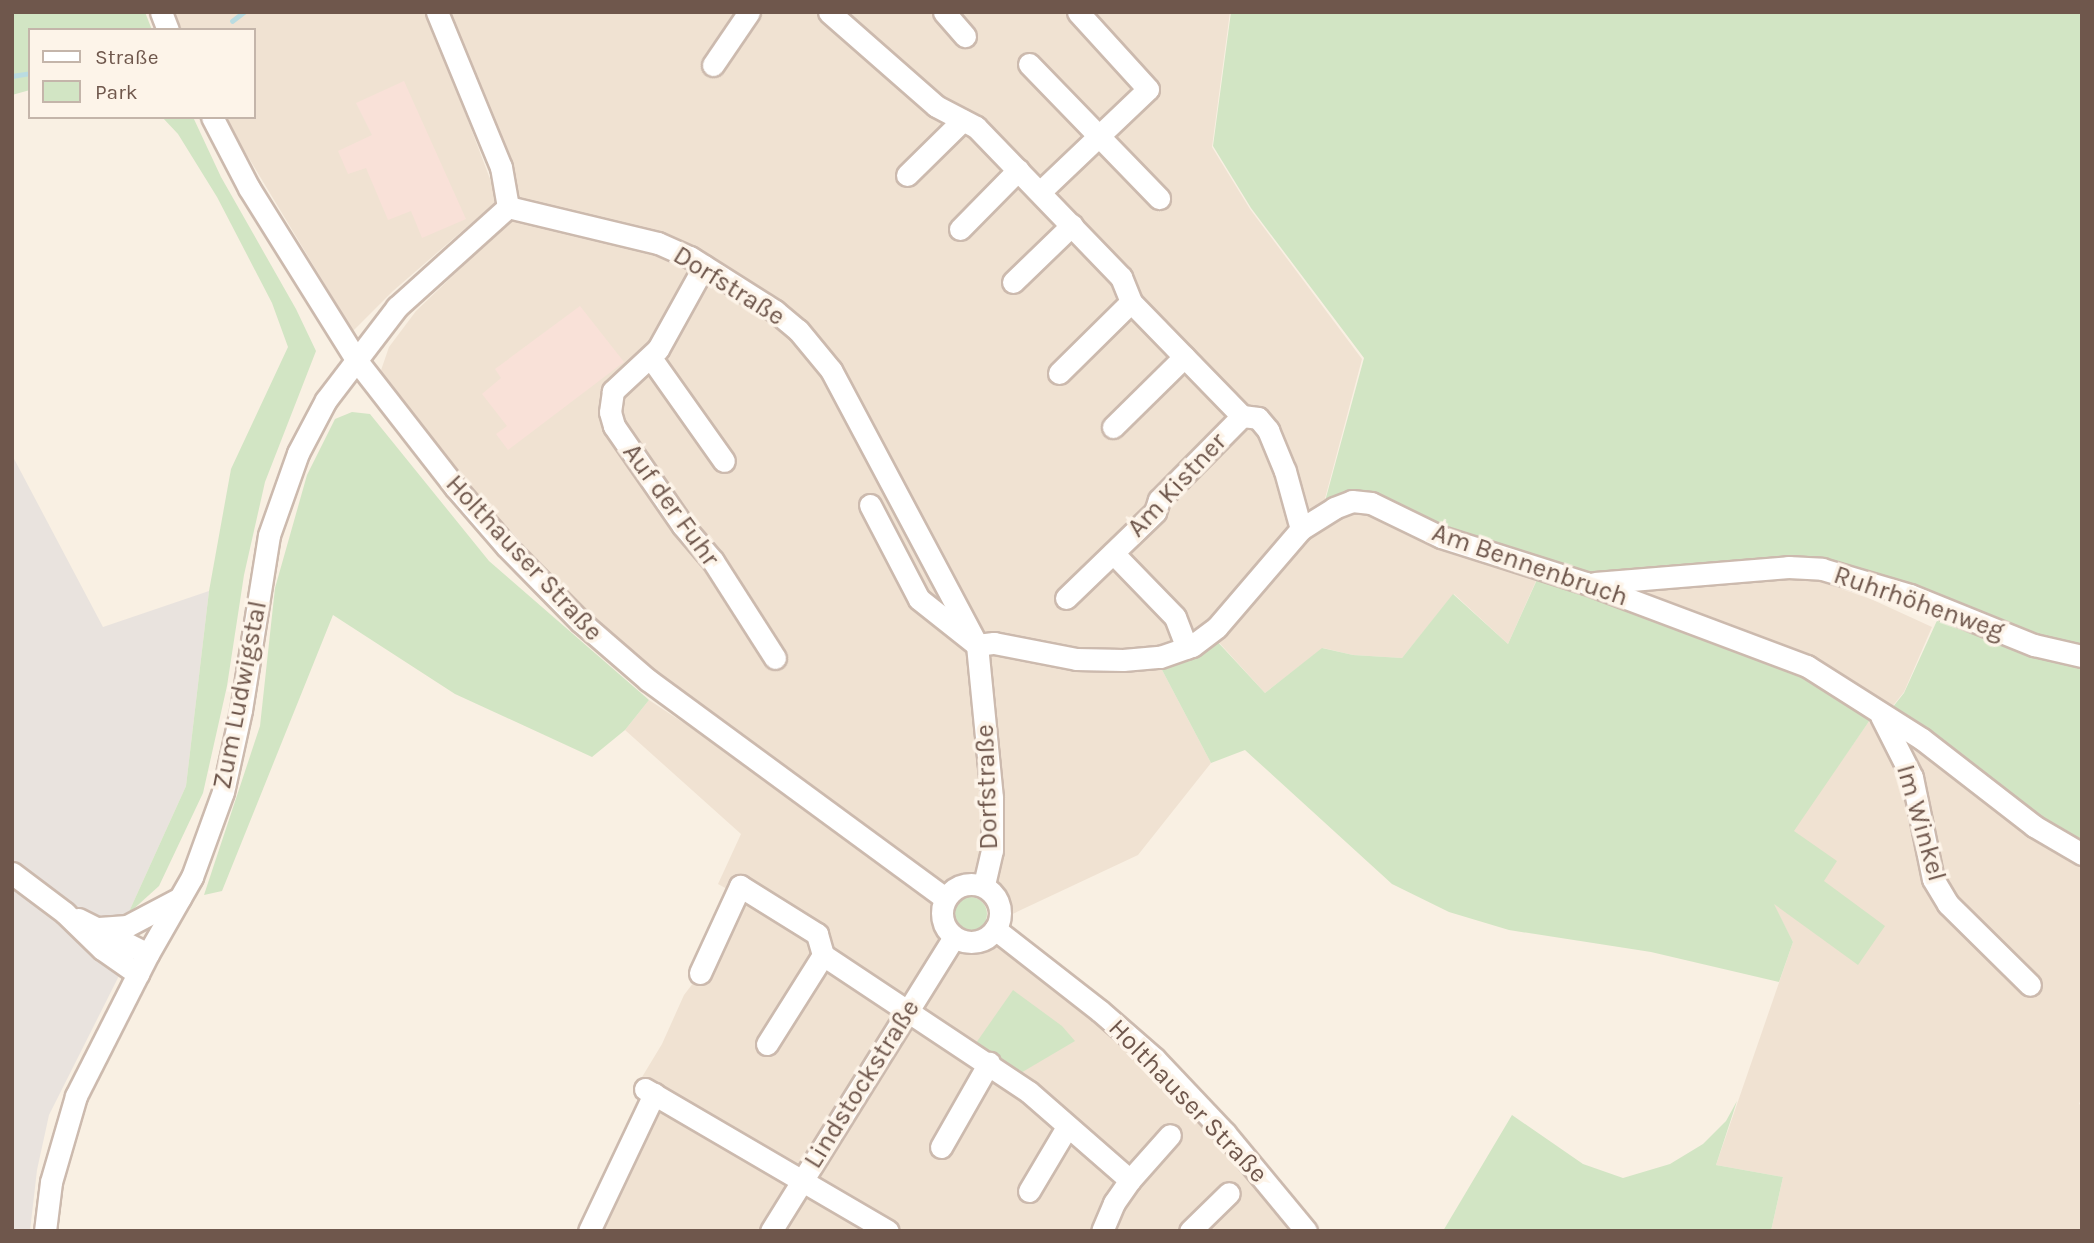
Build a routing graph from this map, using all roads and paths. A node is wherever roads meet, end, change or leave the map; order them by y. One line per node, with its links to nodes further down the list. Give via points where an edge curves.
1 (437, 12): 16 (street, via 501,167)
2 (749, 12): 8 (street)
3 (829, 12): 10 (street, Am Kistner, via 936,106)
4 (944, 12): 6 (street)
5 (1078, 12): 11 (street, via 1148,89)
6 (965, 36)
7 (1029, 64): 11 (street)
8 (713, 65)
9 (213, 119): 24 (street, Holthauser Straße, via 250,188)
10 (963, 120): 12 (street, Am Kistner, via 976,127); 13 (street)
11 (1098, 136): 14 (street); 15 (street)
12 (1018, 170): 14 (street, Am Kistner); 18 (street)
13 (907, 175)
14 (1040, 191): 17 (street, Am Kistner)
15 (1159, 198)
16 (508, 206): 19 (street, Dorfstraße, via 658,243); 24 (street, Zum Ludwigstal, via 397,307)
17 (1072, 225): 20 (street); 21 (street, Am Kistner, via 1121,277)
18 (960, 229)
19 (704, 266): 23 (street, Auf der Fuhr); 34 (street, Dorfstraße, via 775,311 798,330 831,370)
20 (1013, 282)
21 (1132, 302): 22 (street, Am Kistner); 25 (street)
22 (1184, 357): 26 (street, Am Kistner); 27 (street)
23 (651, 358): 28 (street); 37 (street, Auf der Fuhr, via 613,391 609,405 614,426 682,526 713,561)
24 (357, 361): 42 (street, Zum Ludwigstal, via 326,400 279,502 269,535 223,792); 43 (street, Holthauser Straße, via 481,518 581,622 648,680)
25 (1059, 373)
26 (1242, 416): 30 (street, Am Kistner, via 1258,418 1268,430); 31 (street, Am Kistner)
27 (1113, 427)
28 (724, 461)
29 (870, 505): 34 (street, via 919,599)
30 (1301, 529): 32 (street, Am Bennenbruch, via 1352,501 1371,503 1441,537); 35 (street, Am Bennenbruch, via 1217,627)
31 (1113, 553): 33 (street, Am Kistner); 35 (street, Am Kistner, via 1175,617)
32 (1586, 583): 36 (street, Ruhrhöhenweg, via 1788,566 1822,569 1910,595 2034,645); 38 (street, Am Bennenbruch, via 1807,666)
33 (1066, 598)
34 (977, 645): 35 (street, Am Bennenbruch, via 994,643 1095,660 1149,659); 41 (street, Dorfstraße, via 992,808 992,850)
35 (1187, 648)
36 (2082, 656)
37 (775, 658)
38 (1880, 714): 39 (street, Am Bennenbruch, via 1922,739 2034,826); 52 (street, Im Winkel, via 1912,777 1933,879 1948,904)
39 (2082, 853)
40 (12, 873): 44 (street)
41 (984, 886): 43 (street, via 962,884); 46 (street, via 999,906)
42 (180, 898): 45 (street, via 127,926); 48 (street, Zum Ludwigstal)
43 (945, 898): 47 (street, via 941,915)
44 (65, 913): 45 (street); 51 (street, via 102,949)
45 (99, 928): 48 (street)
46 (995, 929): 47 (street, via 976,942); 69 (street, Holthauser Straße, via 1147,1052 1225,1133)
47 (954, 937): 53 (street, Lindstockstraße)
48 (148, 954): 51 (street, Zum Ludwigstal)
49 (823, 955): 50 (street, via 817,934 740,886); 53 (street); 54 (street)
50 (700, 973)
51 (138, 974): 63 (street, Zum Ludwigstal, via 73,1104 51,1182)
52 (2030, 985)
53 (910, 1010): 55 (street); 60 (street, Lindstockstraße)
54 (768, 1045)
55 (989, 1063): 56 (street); 58 (street)
56 (1068, 1127): 59 (street); 61 (street)
57 (1170, 1135): 59 (street)
58 (941, 1147)
59 (1130, 1180): 67 (street)
60 (800, 1181): 64 (street, via 650,1091); 65 (street, Lindstockstraße); 66 (street)
61 (1029, 1191)
62 (1229, 1194): 68 (street)
63 (45, 1231)
64 (589, 1231)
65 (771, 1231)
66 (888, 1231)
67 (1102, 1231)
68 (1190, 1231)
69 (1306, 1231)

